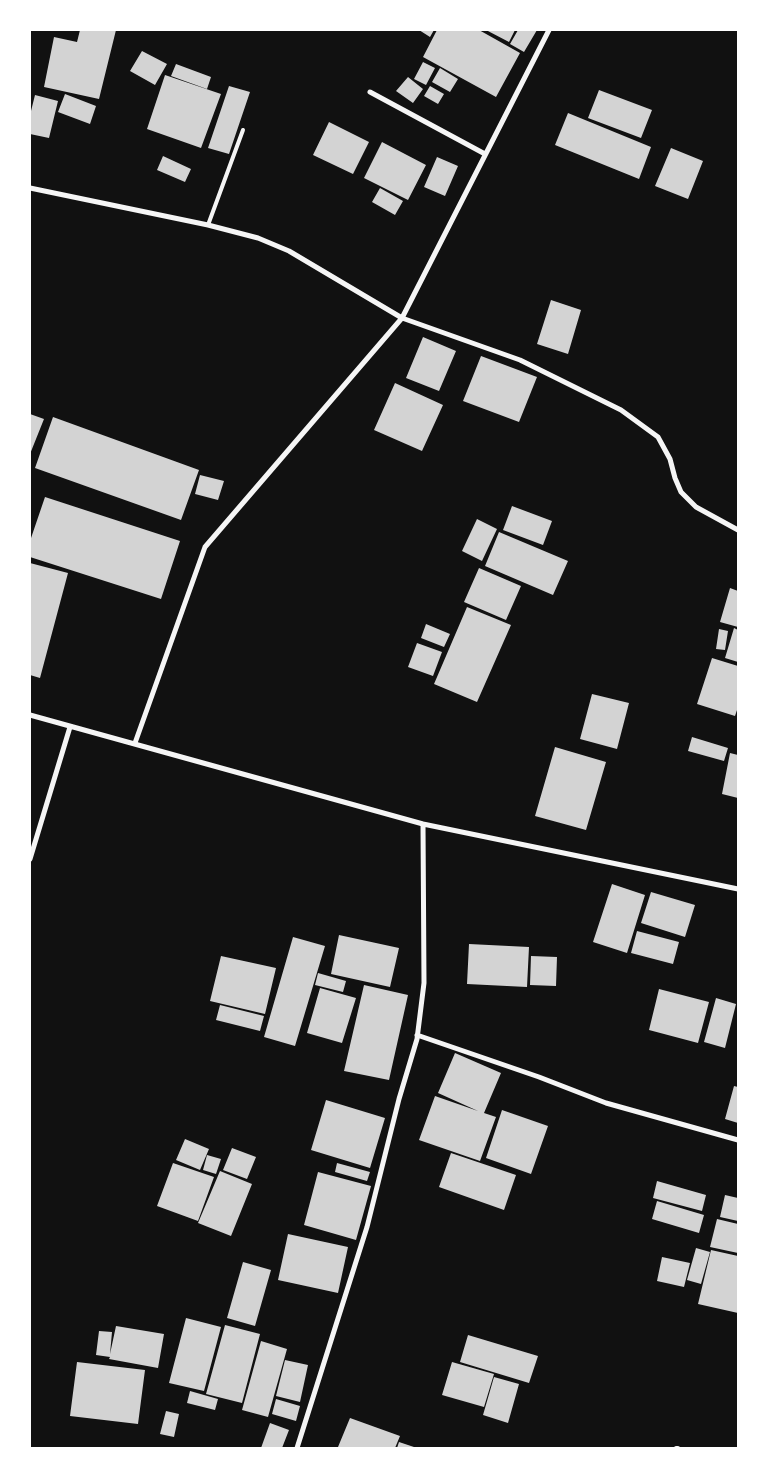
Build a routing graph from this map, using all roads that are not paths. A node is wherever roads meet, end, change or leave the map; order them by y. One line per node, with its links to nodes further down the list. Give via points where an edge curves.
1 (549, 30): 4 (street)
2 (370, 92): 4 (street)
3 (244, 130): 6 (lane)
4 (485, 154): 7 (street)
5 (30, 188): 6 (street)
6 (208, 225): 7 (street, via 258,238 289,251)
7 (402, 318): 8 (street, via 520,360 621,410 658,437 670,459 681,492 696,507); 11 (street, via 205,547)
8 (738, 530)
9 (30, 715): 10 (street)
10 (70, 727): 11 (street); 13 (street)
11 (135, 744): 12 (street)
12 (423, 824): 14 (street); 15 (street, via 424,983)
13 (30, 859)
14 (738, 888)
15 (417, 1035): 16 (street, via 606,1103); 17 (street, via 367,1227)
16 (738, 1140)
17 (297, 1448)

